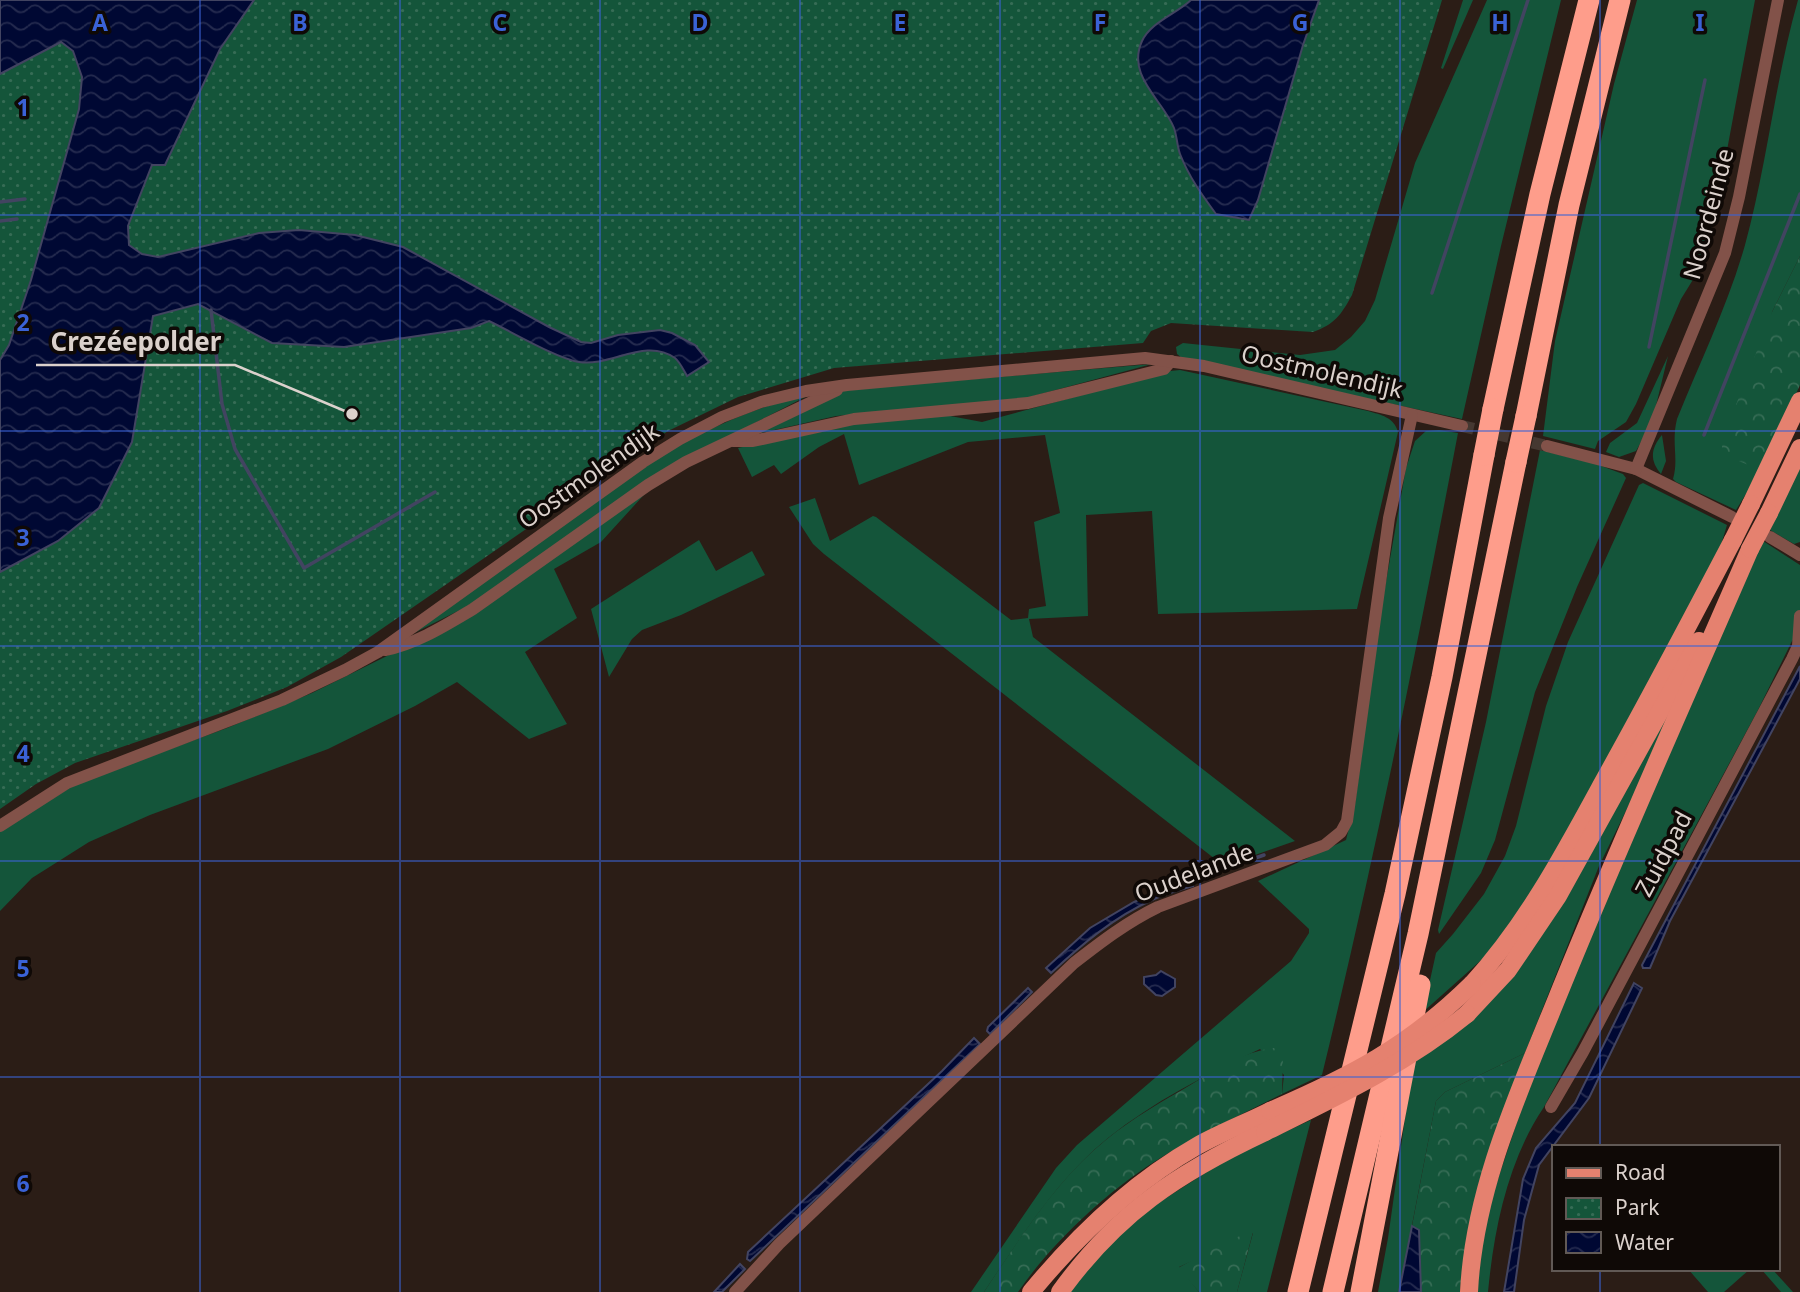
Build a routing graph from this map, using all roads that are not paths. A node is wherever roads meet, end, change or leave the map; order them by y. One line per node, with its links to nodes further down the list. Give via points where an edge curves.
1 (1588, 0): 25 (highway, bridge, via 1483,455 1395,894)
2 (1620, 0): 20 (highway, bridge, via 1569,205)
3 (1778, 0): 12 (street, Noordeinde, via 1725,253)
4 (1171, 361): 5 (street, Oostmolendijk, via 1145,358); 7 (street, Oostmolendijk); 9 (street, Oostmolendijk, via 1164,369 1028,402 854,419 753,441)
5 (847, 385): 9 (street, Oostmolendijk); 18 (street, Oostmolendijk, via 761,402 680,439)
6 (1800, 401): 23 (main road, bridge, via 1733,540 1553,871 1512,937 1472,984 1393,1050 1197,1146 1150,1177 1078,1238)
7 (1412, 415): 8 (street, Oostmolendijk); 22 (street, Oudelande, via 1389,518 1347,821 1341,832 1325,845 1158,907 1105,939 779,1244)
8 (1462, 426)
9 (729, 441): 18 (street, Oostmolendijk, via 648,485 452,622)
10 (1547, 446): 12 (street)
11 (1800, 448): 15 (main road, bridge)
12 (1636, 469): 13 (street)
13 (1732, 517)
14 (1770, 537): 16 (street)
15 (1750, 549): 24 (main road, bridge, via 1558,896 1508,970 1467,1014 1417,1052 1169,1184 1098,1244); 28 (main road, via 1583,934 1499,1147 1479,1218)
16 (1800, 555)
17 (1800, 616): 21 (street, Zuidpad, via 1798,646 1792,659)
18 (378, 652): 19 (street, Oostmolendijk, via 282,700 67,783)
19 (0, 826)
20 (1418, 934): 26 (highway); 27 (highway, via 1421,982)
21 (1551, 1107)
22 (735, 1292)
23 (1031, 1292)
24 (1060, 1292)
25 (1298, 1292)
26 (1333, 1292)
27 (1361, 1292)
28 (1469, 1292)

